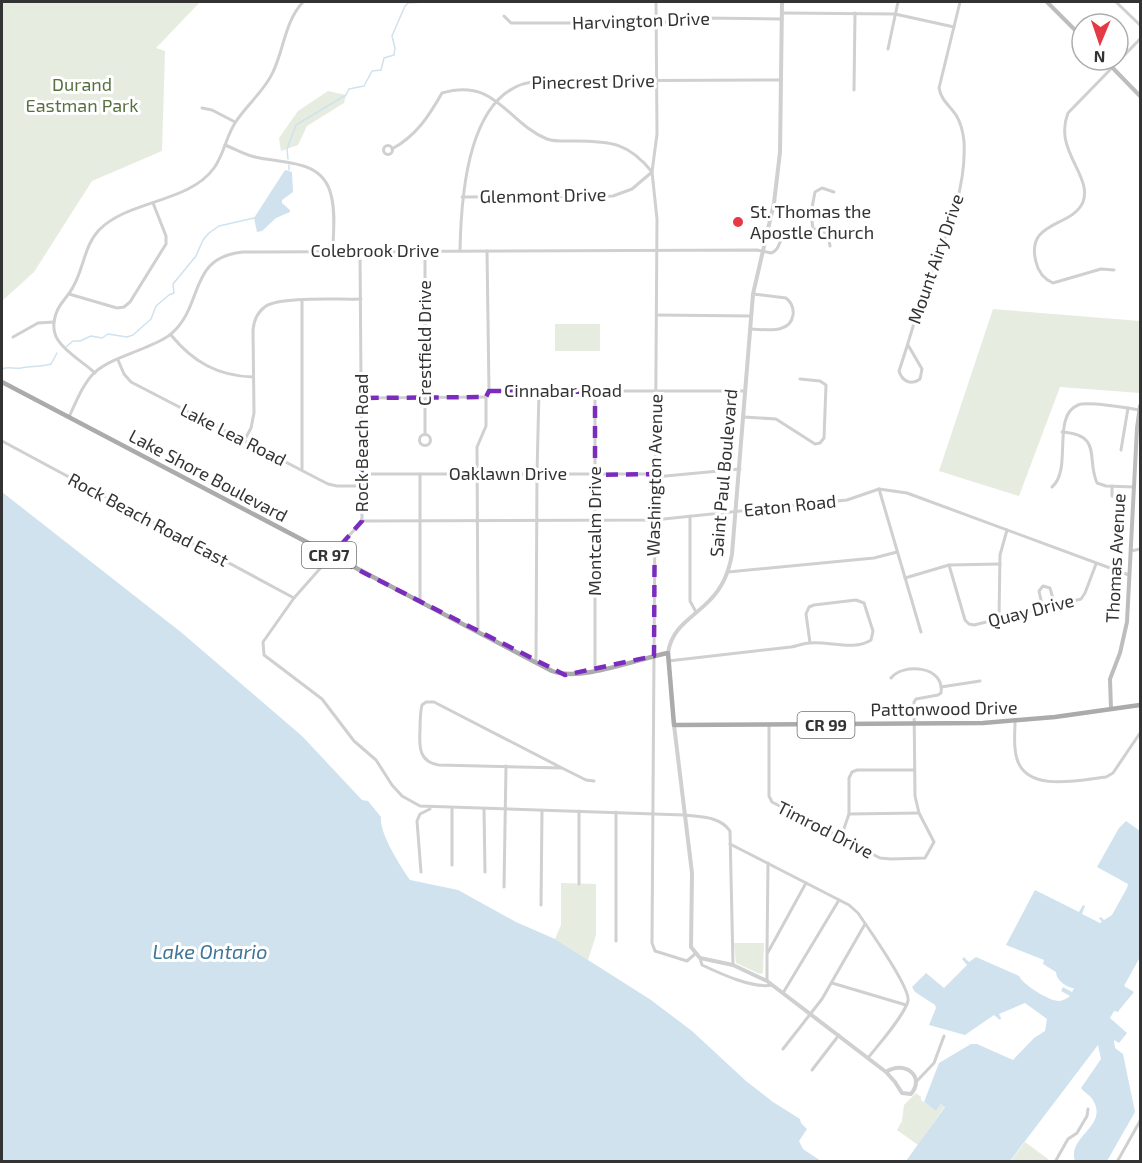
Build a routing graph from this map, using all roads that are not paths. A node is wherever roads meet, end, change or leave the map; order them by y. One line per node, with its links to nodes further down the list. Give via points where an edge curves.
1 (303, 2): 25 (street, via 289,23 273,73)
2 (657, 2): 12 (street, Washington Avenue)
3 (782, 2): 11 (street, Saint Paul Boulevard)
4 (898, 2): 9 (street)
5 (960, 2): 15 (street, Mount Airy Drive)
6 (1049, 2): 13 (main road)
7 (1116, 2): 14 (street)
8 (855, 13): 9 (street, Harvington Drive); 11 (street, Harvington Drive); 21 (street)
9 (895, 14): 15 (street, Harvington Drive); 16 (street)
10 (504, 16): 12 (street, Harvington Drive, via 510,23)
11 (782, 16): 12 (street, Harvington Drive); 19 (street, Saint Paul Boulevard)
12 (656, 23): 20 (street, Washington Avenue)
13 (1070, 24)
14 (1140, 25)
15 (954, 27): 52 (street, Mount Airy Drive, via 939,91 962,128 961,188)
16 (888, 49)
17 (1107, 72): 41 (street, via 1066,117 1069,154 1084,185 1082,204 1071,217 1042,232 1035,255 1041,274 1053,283 1101,269)
18 (1117, 72): 22 (main road)
19 (781, 80): 20 (street, Pinecrest Drive); 40 (street, Saint Paul Boulevard, via 778,175)
20 (657, 81): 23 (street, Pinecrest Drive, via 532,81 508,89); 28 (street, Washington Avenue)
21 (854, 90)
22 (1140, 96)
23 (497, 102): 27 (street, via 468,90 442,93 420,127); 28 (street, via 547,139 617,144); 30 (street, Pinecrest Drive, via 474,145)
24 (202, 108): 25 (street)
25 (235, 122): 26 (street)
26 (225, 145): 31 (street, via 215,167 203,179); 36 (street, via 256,157 301,164 322,176 332,197)
27 (392, 149)
28 (652, 172): 30 (street, Glenmont Drive, via 632,189 613,196); 35 (street, Washington Avenue)
29 (834, 192): 32 (street, via 822,188 815,192)
30 (462, 197): 38 (street, Pinecrest Drive)
31 (153, 203): 42 (street, via 111,220 98,231); 42 (street, via 166,244 130,302 117,308)
32 (813, 229): 33 (street, via 826,232); 40 (street, via 786,233 774,252)
33 (830, 246)
34 (360, 250): 36 (street, Colebrook Drive); 37 (street, Colebrook Drive); 44 (street, Rock Beach Road)
35 (657, 250): 39 (street, Colebrook Drive); 40 (street, Colebrook Drive); 46 (street, Washington Avenue)
36 (333, 251): 50 (street, Colebrook Drive, via 243,252 223,256 203,274 184,318)
37 (425, 251): 38 (street, Colebrook Drive); 65 (street, Crestfield Drive)
38 (460, 251): 39 (street, Colebrook Drive)
39 (487, 251): 58 (street)
40 (762, 251): 43 (street, Saint Paul Boulevard)
41 (1114, 270)
42 (69, 294): 48 (street, via 59,306)
43 (753, 294): 47 (street, Saint Paul Boulevard); 49 (street, via 786,298 794,314 784,328)
44 (361, 299): 45 (street); 64 (street, Rock Beach Road)
45 (302, 300): 55 (street, via 272,303 258,315 253,330); 75 (street)
46 (657, 315): 47 (street); 62 (street, Washington Avenue)
47 (751, 316): 49 (street, Saint Paul Boulevard)
48 (54, 322): 51 (street, via 38,323); 54 (street, via 60,344)
49 (750, 329): 60 (street, Saint Paul Boulevard)
50 (171, 335): 53 (street); 55 (street, via 208,368)
51 (13, 337)
52 (908, 345): 52 (street, Mount Airy Drive, via 899,371 903,379 913,383 920,379 922,369)
53 (118, 360): 54 (street); 73 (street, Lake Lea Road, via 131,382)
54 (95, 373): 68 (street)
55 (253, 377): 73 (street, via 253,418)
56 (800, 380): 69 (street, via 826,385 824,438 820,443 815,444 776,419)
57 (2, 382): 68 (main road, Lake Shore Boulevard / CR 97)
58 (489, 391): 59 (street, Cinnabar Road); 63 (street)
59 (539, 391): 61 (street, Cinnabar Road); 80 (street)
60 (746, 391): 62 (street, Cinnabar Road); 69 (street, Saint Paul Boulevard)
61 (595, 392): 62 (street, Cinnabar Road); 81 (street, Montcalm Drive)
62 (656, 392): 82 (street, Washington Avenue)
63 (486, 397): 65 (street, Cinnabar Road); 79 (street, via 486,426 477,447)
64 (361, 398): 65 (street, Cinnabar Road); 77 (street, Rock Beach Road)
65 (425, 398): 71 (street, Crestfield Drive)
66 (1128, 408): 67 (street); 70 (street, via 1079,405 1070,411); 74 (street)
67 (1140, 408): 86 (main road, Thomas Avenue)
68 (68, 417): 101 (main road, Lake Shore Boulevard / CR 97)
69 (744, 417): 76 (street, Saint Paul Boulevard)
70 (1062, 432): 84 (street, via 1077,434 1089,443 1096,480); 85 (street, via 1061,473)
71 (425, 434)
72 (2, 441): 108 (street, Rock Beach Road East)
73 (244, 441): 75 (street, Lake Lea Road)
74 (1121, 450)
75 (302, 469): 83 (street, Lake Lea Road, via 331,485)
76 (740, 469): 82 (street, Oaklawn Drive); 89 (street, Saint Paul Boulevard)
77 (362, 474): 78 (street, Oaklawn Drive); 83 (street, Rock Beach Road)
78 (420, 474): 79 (street, Oaklawn Drive); 92 (street)
79 (478, 474): 80 (street, Oaklawn Drive); 93 (street)
80 (537, 474): 81 (street, Oaklawn Drive); 94 (street)
81 (595, 475): 82 (street, Oaklawn Drive); 95 (street, Montcalm Drive)
82 (655, 476): 91 (street, Washington Avenue)
83 (362, 486): 96 (street, Rock Beach Road)
84 (1112, 486): 86 (street); 88 (street)
85 (1052, 487)
86 (1134, 487): 100 (main road, Thomas Avenue)
87 (879, 489): 89 (street, Eaton Road, via 847,500); 97 (street, Eaton Road, via 907,492); 99 (street)
88 (1112, 496)
89 (737, 512): 90 (street, Eaton Road); 105 (street, Saint Paul Boulevard)
90 (690, 516): 91 (street, Eaton Road); 112 (street, via 690,600)
91 (654, 520): 95 (street, Eaton Road); 118 (street, Washington Avenue)
92 (420, 521): 93 (street, Eaton Road); 96 (street, Eaton Road); 109 (street)
93 (478, 521): 94 (street, Eaton Road); 114 (street)
94 (536, 521): 95 (street, Eaton Road); 120 (street)
95 (594, 521): 121 (street, Montcalm Drive)
96 (362, 522): 101 (street, Rock Beach Road)
97 (1007, 530): 102 (street, Eaton Road); 103 (street)
98 (1140, 550): 100 (street)
99 (897, 552): 105 (street, via 874,558); 107 (street)
100 (1130, 552): 106 (main road, Thomas Avenue)
101 (331, 556): 108 (street, Rock Beach Road); 109 (main road, Lake Shore Boulevard / CR 97)
102 (1096, 563): 106 (street, Eaton Road); 110 (street, Quay Drive, via 1083,598)
103 (1000, 564): 104 (street); 113 (street)
104 (949, 565): 107 (street); 113 (street, Quay Drive, via 967,622 974,625)
105 (728, 572): 112 (street, Saint Paul Boulevard, via 715,594)
106 (1129, 575): 126 (main road, Thomas Avenue, via 1125,635 1110,679)
107 (905, 578): 115 (street)
108 (294, 598): 136 (street, Rock Beach Road, via 263,642 264,655 322,699 402,796)
109 (420, 602): 114 (main road, Lake Shore Boulevard / CR 97)
110 (1055, 606): 111 (street, Quay Drive); 111 (street, via 1050,588 1043,586 1039,591)
111 (1043, 609): 113 (street, Quay Drive)
112 (696, 612): 117 (street, Saint Paul Boulevard, via 678,628)
113 (999, 619)
114 (478, 632): 120 (main road, Lake Shore Boulevard / CR 97)
115 (921, 632)
116 (810, 643): 116 (street, via 806,614 809,607 856,600 864,603 873,632 869,641); 119 (street)
117 (668, 653): 118 (main road, Lake Shore Boulevard / CR 97); 119 (main road, Saint Paul Boulevard)
118 (654, 656): 121 (main road, Lake Shore Boulevard / CR 97); 143 (street, Washington Avenue)
119 (667, 661): 130 (main road, Saint Paul Boulevard)
120 (536, 663): 121 (main road, Lake Shore Boulevard / CR 97, via 565,675)
121 (595, 670)
122 (891, 678): 124 (street, via 898,672 926,669 936,676)
123 (980, 681): 124 (street)
124 (941, 687): 129 (street, Timrod Drive, via 938,695 915,700)
125 (1140, 705): 126 (main road, Pattonwood Drive)
126 (1111, 708): 127 (main road, Pattonwood Drive / CR 99)
127 (1015, 722): 129 (main road, Pattonwood Drive / CR 99); 131 (street, via 1019,766 1032,777 1047,782 1106,777 1113,773)
128 (769, 724): 129 (main road, Pattonwood Drive / CR 99); 130 (main road, Pattonwood Drive / CR 99); 147 (street, Timrod Drive, via 770,800)
129 (914, 724): 134 (street, Timrod Drive)
130 (674, 725): 146 (street, Saint Paul Boulevard)
131 (1140, 733)
132 (506, 766): 133 (street); 133 (street, via 429,762 420,749 422,705 428,701 436,703); 139 (street)
133 (562, 768): 135 (street)
134 (914, 770): 144 (street, Timrod Drive); 145 (street, via 852,772)
135 (594, 781)
136 (430, 808): 137 (street, Rock Beach Road); 151 (street, via 417,821)
137 (452, 809): 138 (street, Rock Beach Road); 150 (street)
138 (484, 809): 139 (street, Rock Beach Road); 152 (street)
139 (505, 810): 140 (street, Rock Beach Road); 155 (street)
140 (542, 811): 141 (street, Rock Beach Road); 157 (street)
141 (579, 811): 142 (street, Rock Beach Road); 154 (street)
142 (616, 812): 143 (street, Rock Beach Road); 159 (street)
143 (653, 813): 146 (street, Rock Beach Road); 161 (street, Washington Avenue, via 653,948 687,961)
144 (919, 813): 145 (street); 147 (street, Timrod Drive, via 933,841 924,858 883,858)
145 (849, 814): 147 (street)
146 (684, 815): 148 (street, Rock Beach Road, via 716,819 730,831); 161 (street, Saint Paul Boulevard, via 692,873 691,947)
147 (840, 838)
148 (730, 844): 149 (street); 162 (street)
149 (768, 864): 153 (street); 160 (street)
150 (452, 865)
151 (421, 872)
152 (485, 872)
153 (806, 883): 156 (street); 160 (street)
154 (579, 884)
155 (504, 887)
156 (839, 900): 158 (street, via 856,910); 166 (street)
157 (541, 905)
158 (866, 924): 164 (street); 167 (street, via 906,988)
159 (616, 941)
160 (766, 954): 163 (street)
161 (698, 956): 162 (street); 165 (street, via 702,964 723,974 759,986)
162 (733, 965): 163 (street)
163 (767, 981): 165 (street)
164 (832, 983): 167 (street); 168 (street)
165 (772, 985): 166 (street)
166 (783, 993): 168 (street)
167 (906, 1005): 172 (street)
168 (811, 1014): 169 (street); 171 (street)
169 (839, 1035): 172 (street); 173 (street)
170 (944, 1036): 175 (street, via 934,1063)
171 (783, 1049)
172 (868, 1058): 174 (street)
173 (812, 1070)
174 (886, 1072): 175 (street, via 906,1068); 175 (street, via 904,1094 913,1092)
175 (916, 1082)
176 (1088, 1109): 178 (street, via 1077,1133)
177 (1140, 1121): 179 (street)
178 (1055, 1161)
179 (1117, 1161)

